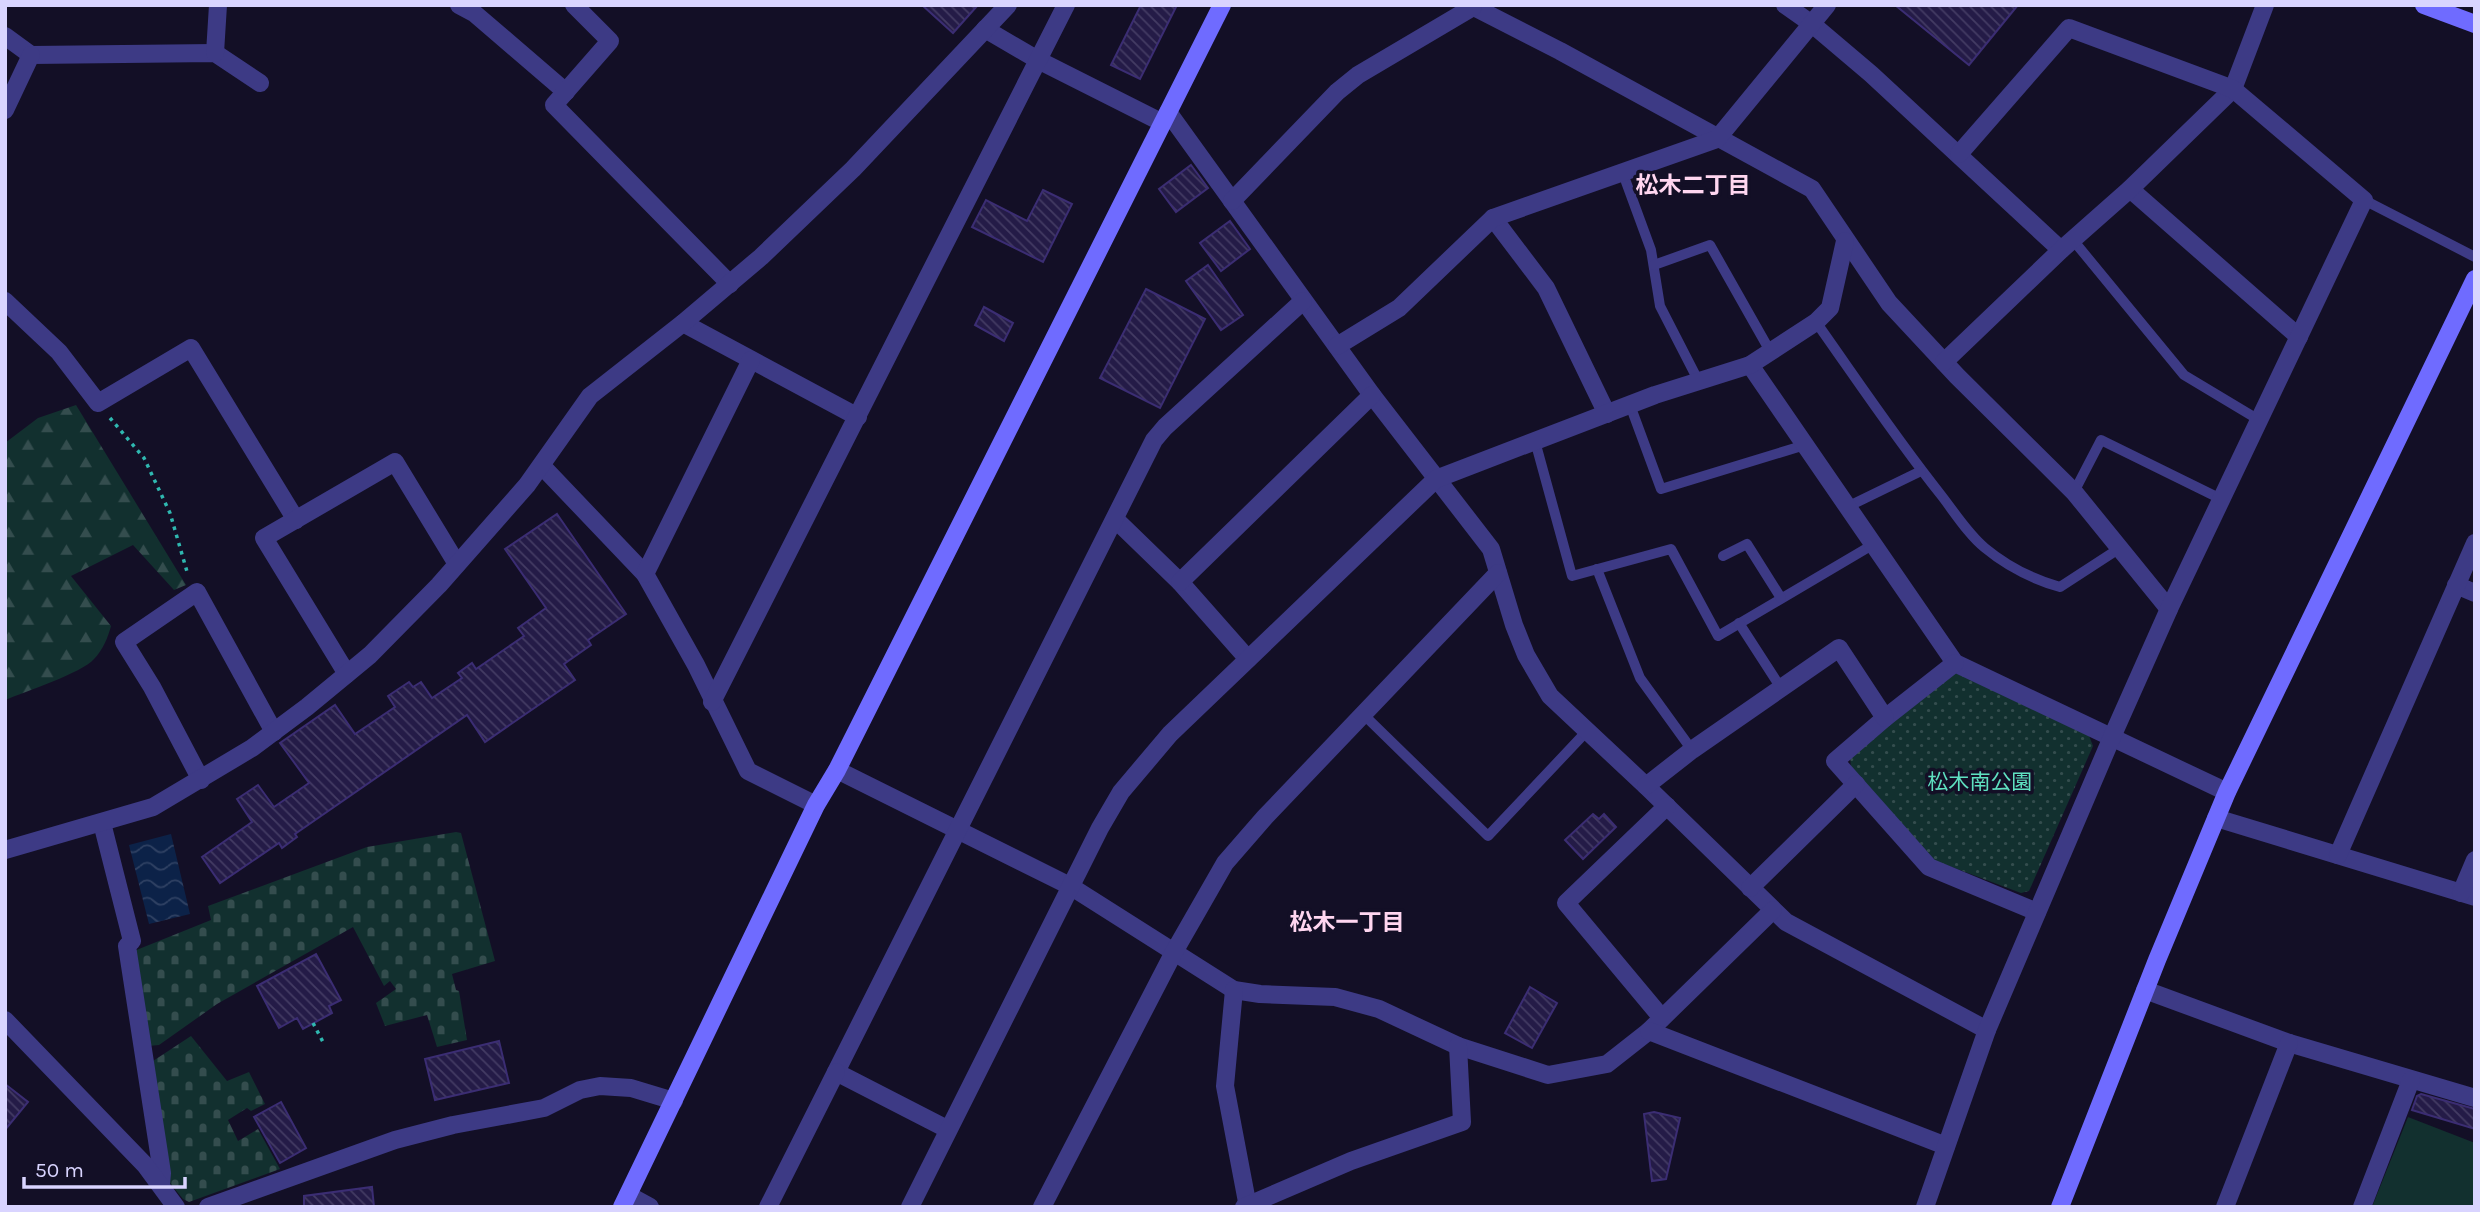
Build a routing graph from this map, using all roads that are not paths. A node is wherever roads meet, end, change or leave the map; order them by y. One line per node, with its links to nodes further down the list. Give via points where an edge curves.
1 (218, 5): 16 (street)
2 (459, 5): 21 (street)
3 (574, 5): 21 (street, via 610,41)
4 (1008, 5): 14 (street)
5 (1066, 5): 18 (street)
6 (1222, 5): 23 (street)
7 (1785, 5): 12 (street)
8 (1826, 5): 12 (street)
9 (2264, 5): 20 (street)
10 (2424, 5): 13 (street)
11 (1471, 6): 24 (street); 29 (street, via 1337,92)
12 (1812, 24): 24 (street); 25 (street)
13 (2475, 24)
14 (985, 29): 18 (street); 36 (street, via 853,169)
15 (5, 36): 17 (street)
16 (215, 53): 17 (street); 19 (street)
17 (31, 55): 22 (street)
18 (1038, 60): 23 (street); 51 (street)
19 (260, 83)
20 (2233, 89): 25 (street, via 2069,28); 27 (street); 28 (street)
21 (566, 92): 36 (street, via 554,105)
22 (5, 110)
23 (1165, 118): 29 (street); 88 (street)
24 (1717, 139): 26 (street); 31 (street, via 1812,189)
25 (1959, 155): 32 (street)
26 (1622, 172): 30 (street); 34 (lane)
27 (2130, 189): 32 (street); 41 (street)
28 (2364, 200): 33 (lane); 41 (street)
29 (1232, 201): 38 (street)
30 (1493, 218): 42 (street, via 1399,308); 50 (street, via 1546,288)
31 (1845, 241): 39 (street, via 1830,308); 45 (street, via 1889,303)
32 (2067, 245): 45 (street); 52 (lane, via 2184,375)
33 (2475, 257)
34 (1654, 265): 43 (lane, via 1710,245); 47 (lane, via 1660,306)
35 (2475, 279): 92 (street)
36 (730, 284): 40 (street)
37 (5, 301): 62 (street, via 59,352 98,403 191,348)
38 (1303, 301): 42 (street); 61 (street, via 1165,427)
39 (1816, 322): 43 (street); 56 (lane)
40 (683, 323): 44 (street); 55 (street, via 590,396)
41 (2299, 337): 52 (street)
42 (1337, 346): 48 (street)
43 (1770, 351): 46 (street)
44 (751, 360): 51 (street); 70 (street)
45 (1944, 362): 58 (street)
46 (1749, 365): 47 (street); 54 (street)
47 (1698, 380): 49 (street)
48 (1372, 395): 57 (street); 71 (street)
49 (1630, 405): 50 (street); 54 (lane, via 1661,489)
50 (1607, 414): 53 (street)
51 (858, 417): 81 (street)
52 (2259, 420): 59 (street)
53 (1535, 441): 57 (street); 68 (lane, via 1572,576)
54 (1805, 445): 60 (street)
55 (542, 466): 67 (street); 70 (street)
56 (1921, 471): 60 (lane); 65 (lane, via 1983,547 2030,578 2060,587)
57 (1436, 479): 69 (street, via 1491,548); 77 (street)
58 (2074, 492): 59 (lane, via 2101,440); 65 (street)
59 (2221, 499): 75 (street)
60 (1847, 507): 64 (street)
61 (1115, 519): 71 (street); 97 (street)
62 (296, 520): 67 (street, via 395,463); 79 (street, via 264,538)
63 (2475, 543): 72 (street)
64 (1874, 544): 74 (lane); 78 (street)
65 (2120, 548): 75 (street)
66 (1723, 556): 74 (lane, via 1747,544)
67 (457, 564): 79 (street, via 392,635)
68 (1597, 569): 76 (lane, via 1671,549 1718,636); 87 (lane, via 1640,678)
69 (1497, 573): 82 (street); 84 (street, via 1514,625 1541,682)
70 (645, 574): 81 (street)
71 (1180, 582): 77 (street)
72 (2456, 585): 73 (street); 99 (street)
73 (2475, 593)
74 (1781, 598): 76 (lane)
75 (2169, 609): 86 (street)
76 (1739, 623): 80 (lane)
77 (1248, 659): 101 (street, via 1170,734 1121,792)
78 (1955, 663): 83 (street); 86 (street)
79 (347, 674): 85 (street)
80 (1781, 688): 83 (street, via 1839,648); 87 (street)
81 (712, 702): 93 (street, via 748,771)
82 (1364, 715): 84 (lane, via 1488,836); 106 (street, via 1232,855)
83 (1885, 718): 90 (street, via 1835,761)
84 (1587, 731): 91 (street)
85 (274, 732): 89 (street); 89 (street, via 197,592 124,642)
86 (2112, 737): 92 (street); 105 (street)
87 (1692, 750): 91 (street)
88 (837, 770): 93 (street); 97 (street)
89 (201, 780): 96 (street, via 153,807)
90 (1856, 784): 102 (street); 105 (street, via 1928,867)
91 (1646, 786): 94 (street)
92 (2227, 792): 95 (street)
93 (816, 805): 118 (street)
94 (1667, 806): 102 (street); 109 (street, via 1566,903)
95 (2216, 818): 99 (street); 108 (street)
96 (103, 823): 98 (street); 121 (street, via 132,941 127,946)
97 (958, 829): 101 (street); 115 (street)
98 (5, 850)
99 (2338, 855): 103 (street)
100 (2475, 860): 103 (street)
101 (1070, 886): 106 (street); 119 (street)
102 (1750, 887): 104 (street)
103 (2468, 895)
104 (1773, 910): 109 (street); 111 (street, via 1786,922)
105 (2037, 912): 111 (street)
106 (1174, 953): 107 (street); 130 (street)
107 (1234, 990): 114 (street, via 1335,997 1379,1009); 124 (street, via 1225,1086)
108 (2145, 990): 113 (street); 132 (street)
109 (1662, 1018): 112 (street)
110 (5, 1020): 121 (street)
111 (1987, 1030): 120 (street)
112 (1649, 1031): 114 (street, via 1607,1065 1548,1075); 120 (street)
113 (2289, 1043): 116 (street); 133 (street)
114 (1458, 1046): 124 (street, via 1462,1122 1351,1161)
115 (836, 1072): 119 (street); 128 (street)
116 (2411, 1080): 117 (street); 134 (street)
117 (2475, 1098)
118 (674, 1101): 122 (street); 126 (street, via 631,1088 580,1090 544,1108 395,1140)
119 (947, 1129): 123 (street)
120 (1946, 1146): 131 (street)
121 (161, 1184): 125 (street)
122 (625, 1201): 127 (street)
123 (913, 1203): 129 (street)
124 (1247, 1206)
125 (176, 1207)
126 (208, 1207)
127 (650, 1207)
128 (768, 1207)
129 (932, 1207)
130 (1042, 1207)
131 (1925, 1207)
132 (2060, 1207)
133 (2225, 1207)
134 (2362, 1207)

